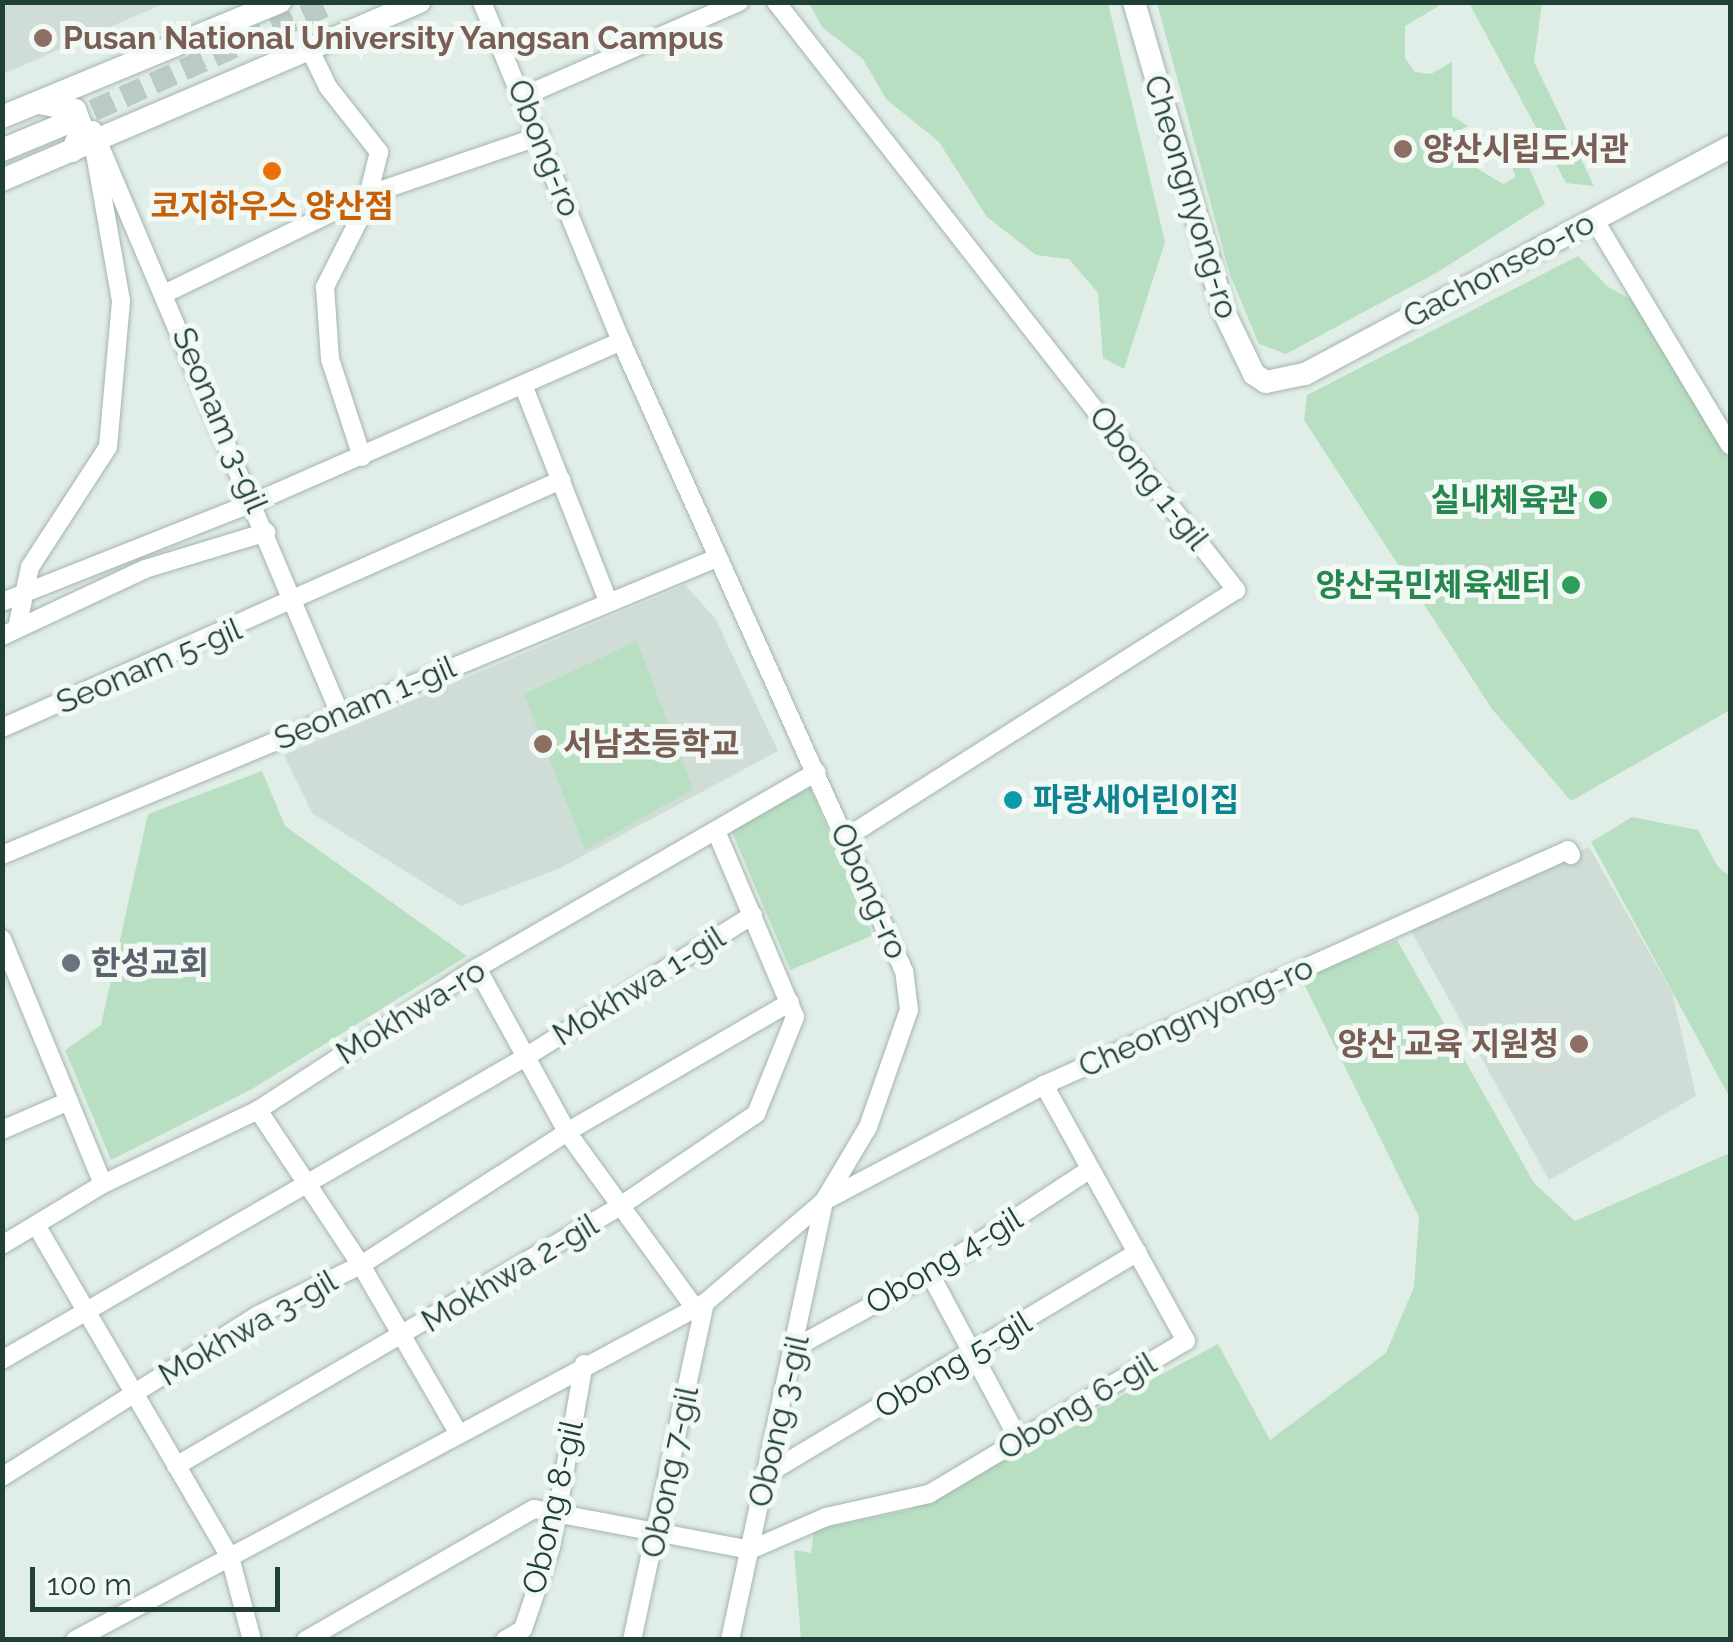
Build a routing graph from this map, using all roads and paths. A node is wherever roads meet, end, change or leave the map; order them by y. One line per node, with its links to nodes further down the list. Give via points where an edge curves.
1 (280, 2): 9 (street)
2 (420, 2): 7 (street)
3 (482, 2): 10 (street, Obong-ro)
4 (739, 2): 10 (street)
5 (776, 2): 39 (street, Obong 1-gil, via 1236,590)
6 (1134, 2): 23 (street, Cheongnyong-ro, via 1224,312 1254,374)
7 (396, 8): 8 (street)
8 (310, 50): 15 (street); 19 (street, via 328,87 379,152)
9 (75, 87): 11 (street); 15 (street)
10 (524, 96): 14 (street, Obong-ro)
11 (37, 103): 12 (street); 15 (street, via 74,110)
12 (2, 117)
13 (62, 125): 17 (street)
14 (540, 136): 19 (street); 22 (street, Obong-ro)
15 (90, 141): 18 (street); 21 (street, Seonam 3-gil); 31 (street, via 114,232 122,301 108,447)
16 (1730, 147): 20 (street, Gachonseo-ro)
17 (2, 150)
18 (2, 180)
19 (370, 194): 21 (street); 26 (street, via 325,287 324,306 330,359)
20 (1594, 220): 23 (street, Gachonseo-ro, via 1305,374); 25 (street)
21 (166, 293): 28 (street, Seonam 3-gil)
22 (621, 341): 24 (street); 30 (street, Obong-ro)
23 (1266, 382)
24 (524, 386): 26 (street); 27 (street)
25 (1730, 445)
26 (362, 456): 28 (street)
27 (561, 480): 32 (street); 33 (street)
28 (255, 502): 29 (street, Seonam 3-gil); 31 (street)
29 (267, 532): 33 (street, Seonam 3-gil); 34 (street, via 145,569)
30 (717, 558): 32 (street, Seonam 1-gil); 37 (street, Obong-ro)
31 (11, 599): 34 (street)
32 (608, 601): 35 (street, Seonam 1-gil)
33 (295, 603): 35 (street, Seonam 3-gil); 36 (street, Seonam 5-gil)
34 (10, 632)
35 (340, 714): 40 (street, Seonam 1-gil)
36 (2, 728)
37 (816, 772): 38 (street, Mokhwa-ro); 39 (street, Obong-ro)
38 (716, 834): 42 (street, Mokhwa 1-gil); 44 (street, Mokhwa-ro)
39 (845, 838): 55 (street, Obong-ro, via 904,971 909,1010 868,1127)
40 (2, 855)
41 (1571, 855): 47 (street, Cheongnyong-ro, via 1568,850)
42 (753, 915): 45 (street, Mokhwa 1-gil); 46 (street, Mokhwa 1-gil)
43 (2, 939): 48 (street)
44 (477, 968): 46 (street, Mokhwa 2-gil); 49 (street, Mokhwa-ro)
45 (790, 1002): 51 (street); 56 (street, via 795,1017 756,1114)
46 (524, 1058): 51 (street, Mokhwa 2-gil); 54 (street)
47 (1044, 1085): 52 (street, Obong 6-gil); 55 (street, Cheongnyong-ro)
48 (69, 1101): 50 (street); 53 (street)
49 (258, 1110): 53 (street, Mokhwa-ro); 54 (street, Mokhwa 3-gil)
50 (2, 1130)
51 (566, 1132): 56 (street, Mokhwa 2-gil); 60 (street)
52 (1089, 1170): 59 (street, Obong 6-gil); 61 (street, Obong 4-gil)
53 (103, 1184): 57 (street, Mokhwa-ro)
54 (308, 1184): 60 (street, Mokhwa 3-gil); 63 (street)
55 (824, 1201): 62 (street, Obong-ro); 65 (street, Obong 3-gil)
56 (619, 1207): 62 (street, Mokhwa 2-gil); 64 (street, Mokhwa 2-gil)
57 (36, 1225): 58 (street, Mokhwa-ro); 63 (street)
58 (2, 1245)
59 (1138, 1252): 66 (street, Obong 5-gil); 71 (street, Obong 6-gil, via 1186,1342)
60 (361, 1265): 64 (street, Mokhwa 3-gil); 69 (street, Mokhwa 3-gil, via 258,1316)
61 (930, 1274): 65 (street, Obong 4-gil); 66 (street)
62 (700, 1306): 68 (street, Obong-ro); 76 (street, Obong 7-gil)
63 (86, 1309): 67 (street); 69 (street)
64 (402, 1338): 70 (street, Mokhwa 3-gil); 72 (street)
65 (796, 1348): 73 (street, Obong 3-gil)
66 (974, 1353): 71 (street); 73 (street, Obong 5-gil)
67 (2, 1360)
68 (584, 1364): 70 (street, Obong-ro); 75 (street, Obong 8-gil)
69 (136, 1393): 72 (street); 74 (street, Mokhwa 3-gil)
70 (459, 1434): 78 (street, Obong-ro)
71 (1019, 1440): 77 (street, Obong 6-gil, via 928,1494 826,1518)
72 (176, 1466): 78 (street)
73 (767, 1474): 77 (street, Obong 3-gil)
74 (2, 1477)
75 (553, 1513): 76 (street); 81 (street, via 534,1509); 82 (street, Obong 8-gil, via 551,1547 523,1629)
76 (659, 1532): 77 (street); 83 (street, Obong 7-gil)
77 (750, 1550): 84 (street, Obong 3-gil)
78 (230, 1556): 79 (street, Obong-ro); 80 (street)
79 (75, 1640)
80 (252, 1640)
81 (306, 1640)
82 (505, 1640)
83 (632, 1640)
84 (730, 1640)

